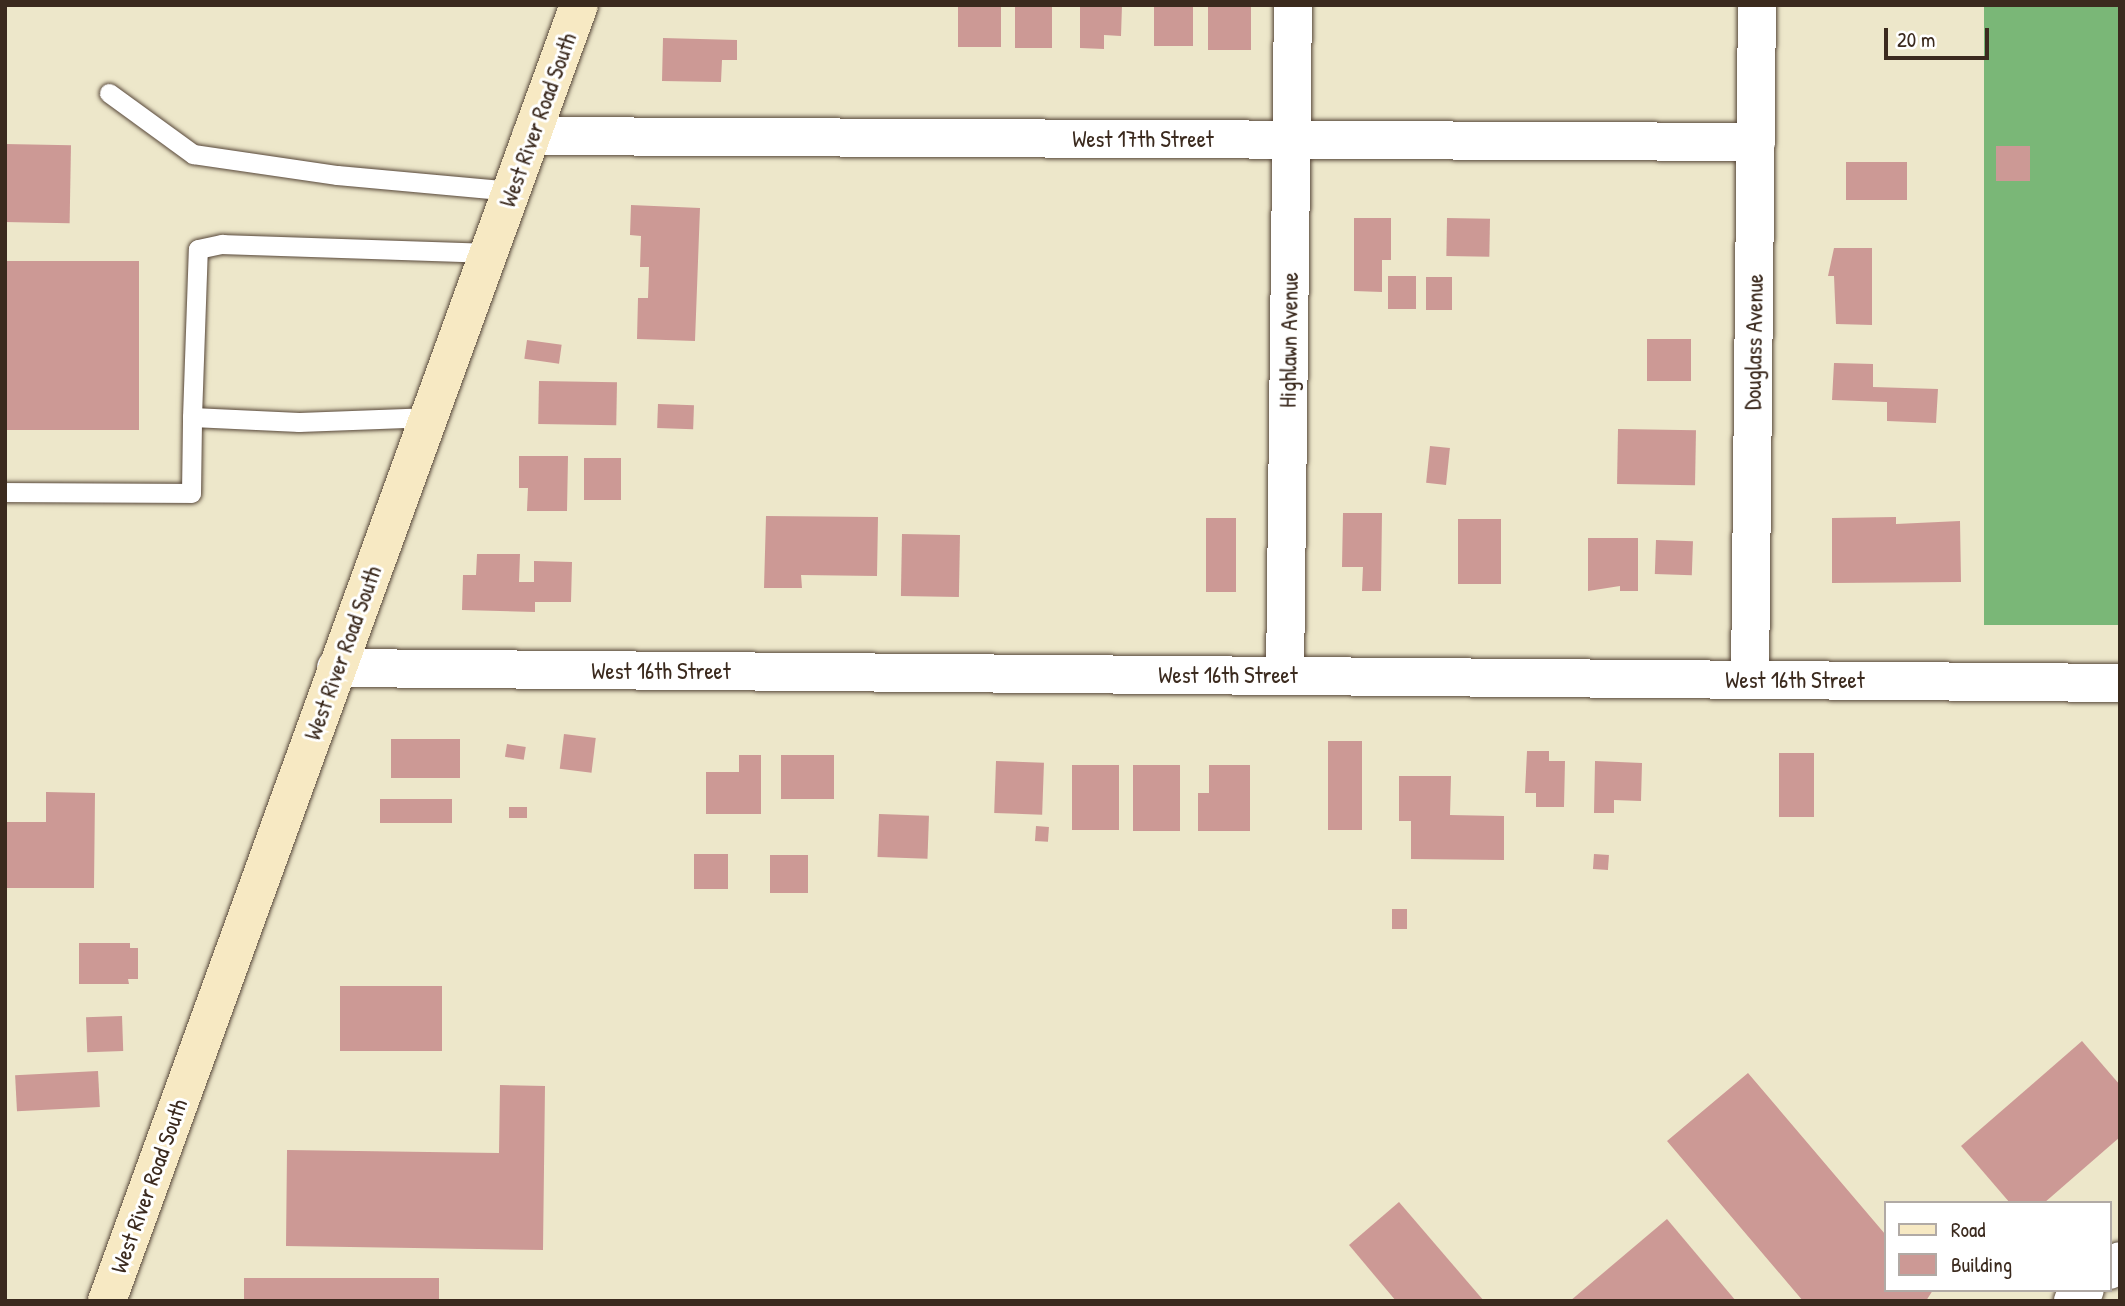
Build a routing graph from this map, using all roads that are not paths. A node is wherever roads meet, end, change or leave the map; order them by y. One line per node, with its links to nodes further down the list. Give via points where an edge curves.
1 (579, 5): 5 (main road, West River Road South)
2 (1293, 5): 6 (street, Highlawn Avenue)
3 (1757, 5): 7 (street, Douglass Avenue)
4 (109, 93): 8 (lane, via 193,155 337,175)
5 (531, 136): 6 (street, West 17th Street); 8 (main road, West River Road South)
6 (1291, 140): 7 (street, West 17th Street); 14 (street, Highlawn Avenue)
7 (1756, 142): 15 (street, Douglass Avenue)
8 (512, 191): 9 (main road, West River Road South)
9 (490, 253): 10 (lane, via 222,244 198,249); 11 (main road, West River Road South)
10 (192, 417): 11 (lane, via 299,422); 12 (lane, via 191,493)
11 (432, 417): 13 (main road, West River Road South)
12 (5, 492)
13 (336, 668): 14 (street, West 16th Street); 17 (main road, West River Road South)
14 (1285, 676): 15 (street, West 16th Street)
15 (1750, 680): 16 (street, West 16th Street)
16 (2120, 683)
17 (107, 1301)

